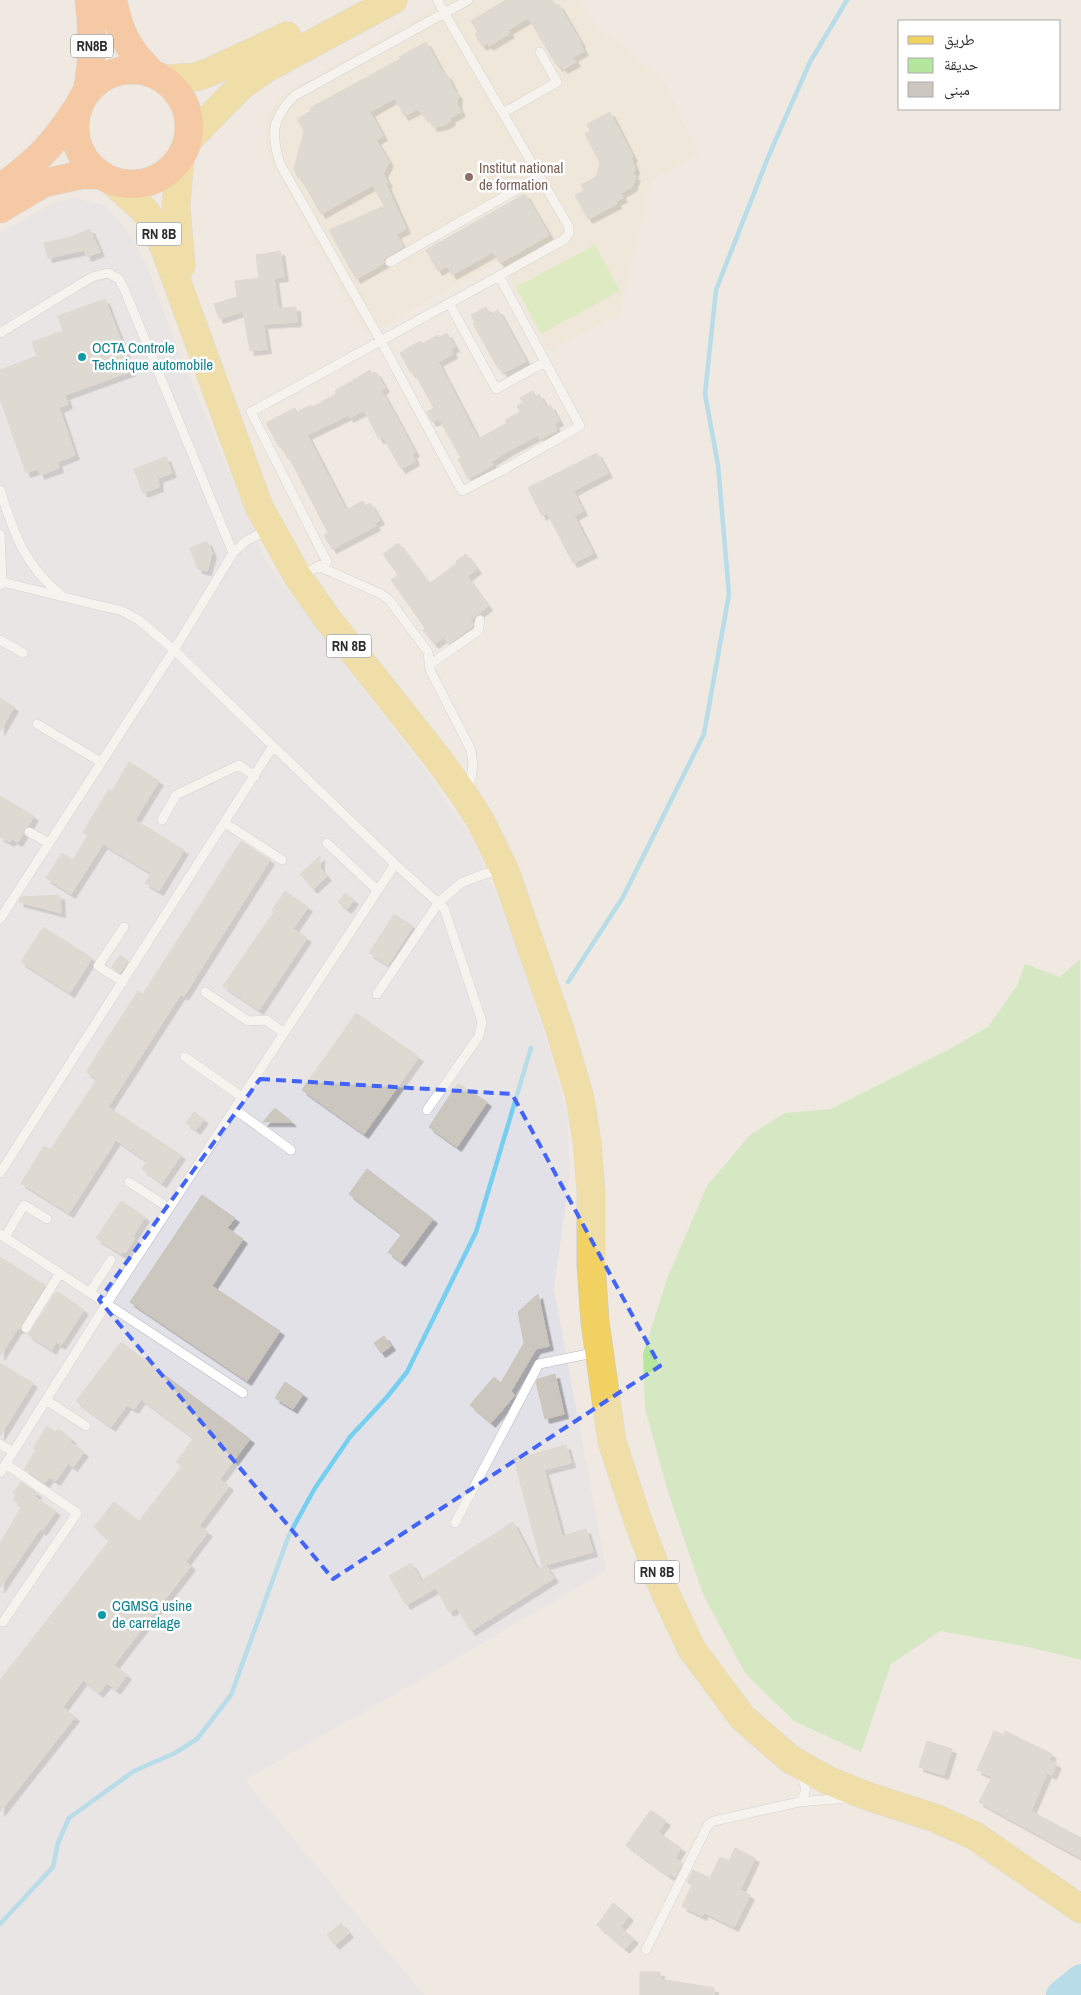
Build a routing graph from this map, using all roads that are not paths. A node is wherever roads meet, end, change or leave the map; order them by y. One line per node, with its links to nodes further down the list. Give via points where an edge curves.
1 (89, 0): 10 (highway, RN8B, via 92,38 90,74)
2 (113, 0): 9 (highway, RN8B, via 125,41 137,58)
3 (357, 0): 9 (main road, via 223,67 196,77)
4 (393, 0): 12 (main road, via 265,69 240,87)
5 (437, 0): 7 (lane)
6 (468, 0): 7 (lane)
7 (445, 13): 11 (lane); 22 (lane, via 294,96 279,113 274,132 280,164)
8 (540, 52): 11 (lane, via 556,82)
9 (158, 76): 10 (highway, via 138,70 110,74 97,82); 12 (highway, via 175,89 188,113)
10 (84, 98): 14 (highway, via 76,120 78,144 90,165); 15 (highway, via 49,148)
11 (503, 113): 13 (lane)
12 (184, 149): 14 (highway, via 167,173 149,182 130,184); 19 (main road, RN 8B, via 176,206)
13 (540, 176): 17 (lane); 18 (lane, via 569,227 569,233 565,239)
14 (106, 178): 16 (highway, via 81,175 44,183); 19 (main road, RN 8B, via 145,211 155,226)
15 (0, 188)
16 (0, 209)
17 (390, 262)
18 (499, 276): 20 (lane); 23 (lane)
19 (186, 302): 24 (main road, RN 8B)
20 (449, 303): 22 (lane); 23 (lane, via 496,389)
21 (0, 333): 28 (lane, via 92,277 108,273 119,279)
22 (381, 341): 23 (lane, via 462,491 580,426); 24 (lane)
23 (545, 362)
24 (240, 418): 26 (main road, RN 8B, via 259,506); 29 (lane, via 327,562)
25 (0, 490): 31 (lane, via 22,551 44,582)
26 (270, 529): 28 (lane, via 246,541); 29 (main road, RN 8B)
27 (0, 534): 30 (lane)
28 (234, 553): 34 (lane)
29 (308, 572): 36 (lane, via 381,594 390,601 428,652); 41 (main road, RN 8B, via 326,617)
30 (1, 584): 31 (lane)
31 (63, 597): 34 (lane, via 122,611 139,620)
32 (480, 620): 36 (lane, via 478,631)
33 (0, 640): 35 (lane)
34 (174, 650): 38 (lane); 39 (lane)
35 (22, 653)
36 (429, 665): 41 (lane, via 470,750 473,764 471,779)
37 (37, 724): 39 (lane)
38 (273, 746): 40 (lane); 48 (lane)
39 (101, 762): 45 (lane)
40 (255, 776): 42 (lane, via 240,765 176,795); 43 (lane)
41 (464, 795): 49 (main road, RN 8B)
42 (162, 820)
43 (225, 822): 47 (lane); 54 (lane)
44 (29, 832): 45 (lane)
45 (49, 843): 52 (lane)
46 (327, 843): 50 (lane)
47 (282, 860)
48 (395, 864): 50 (lane); 51 (lane)
49 (505, 871): 51 (lane, via 484,874 461,883); 73 (main road, RN 8B, via 580,1098 588,1142 591,1264)
50 (377, 890): 57 (lane)
51 (439, 902): 56 (lane); 61 (lane, via 444,908 482,1022 479,1036)
52 (0, 919)
53 (124, 927): 54 (lane, via 98,966)
54 (123, 982): 63 (lane)
55 (205, 992): 57 (lane, via 248,1021 266,1020)
56 (377, 994)
57 (284, 1033): 59 (lane)
58 (184, 1057): 59 (lane)
59 (242, 1097): 60 (lane)
60 (234, 1109): 62 (lane); 65 (lane)
61 (426, 1110)
62 (291, 1150)
63 (0, 1173)
64 (129, 1182): 65 (lane)
65 (169, 1208): 71 (lane)
66 (47, 1219): 67 (lane, via 24,1205)
67 (2, 1236): 69 (lane)
68 (111, 1260): 70 (lane)
69 (60, 1273): 70 (lane); 72 (lane)
70 (90, 1292): 71 (lane)
71 (107, 1303): 74 (lane); 75 (lane)
72 (26, 1328)
73 (598, 1352): 81 (lane, via 540,1364); 83 (main road, RN 8B, via 615,1450 664,1590 690,1648 742,1717)
74 (243, 1393)
75 (46, 1400): 76 (lane); 78 (lane)
76 (86, 1426)
77 (0, 1444): 78 (lane)
78 (13, 1452): 79 (lane)
79 (6, 1464): 80 (lane); 82 (lane, via 77,1513)
80 (0, 1473)
81 (455, 1523)
82 (3, 1622)
83 (792, 1760): 84 (main road, RN 8B, via 829,1781); 85 (lane, via 807,1789)
84 (870, 1797): 85 (lane); 86 (main road, RN 8B, via 935,1818 975,1836)
85 (799, 1802): 87 (lane, via 708,1825)
86 (1078, 1907)
87 (646, 1950)

